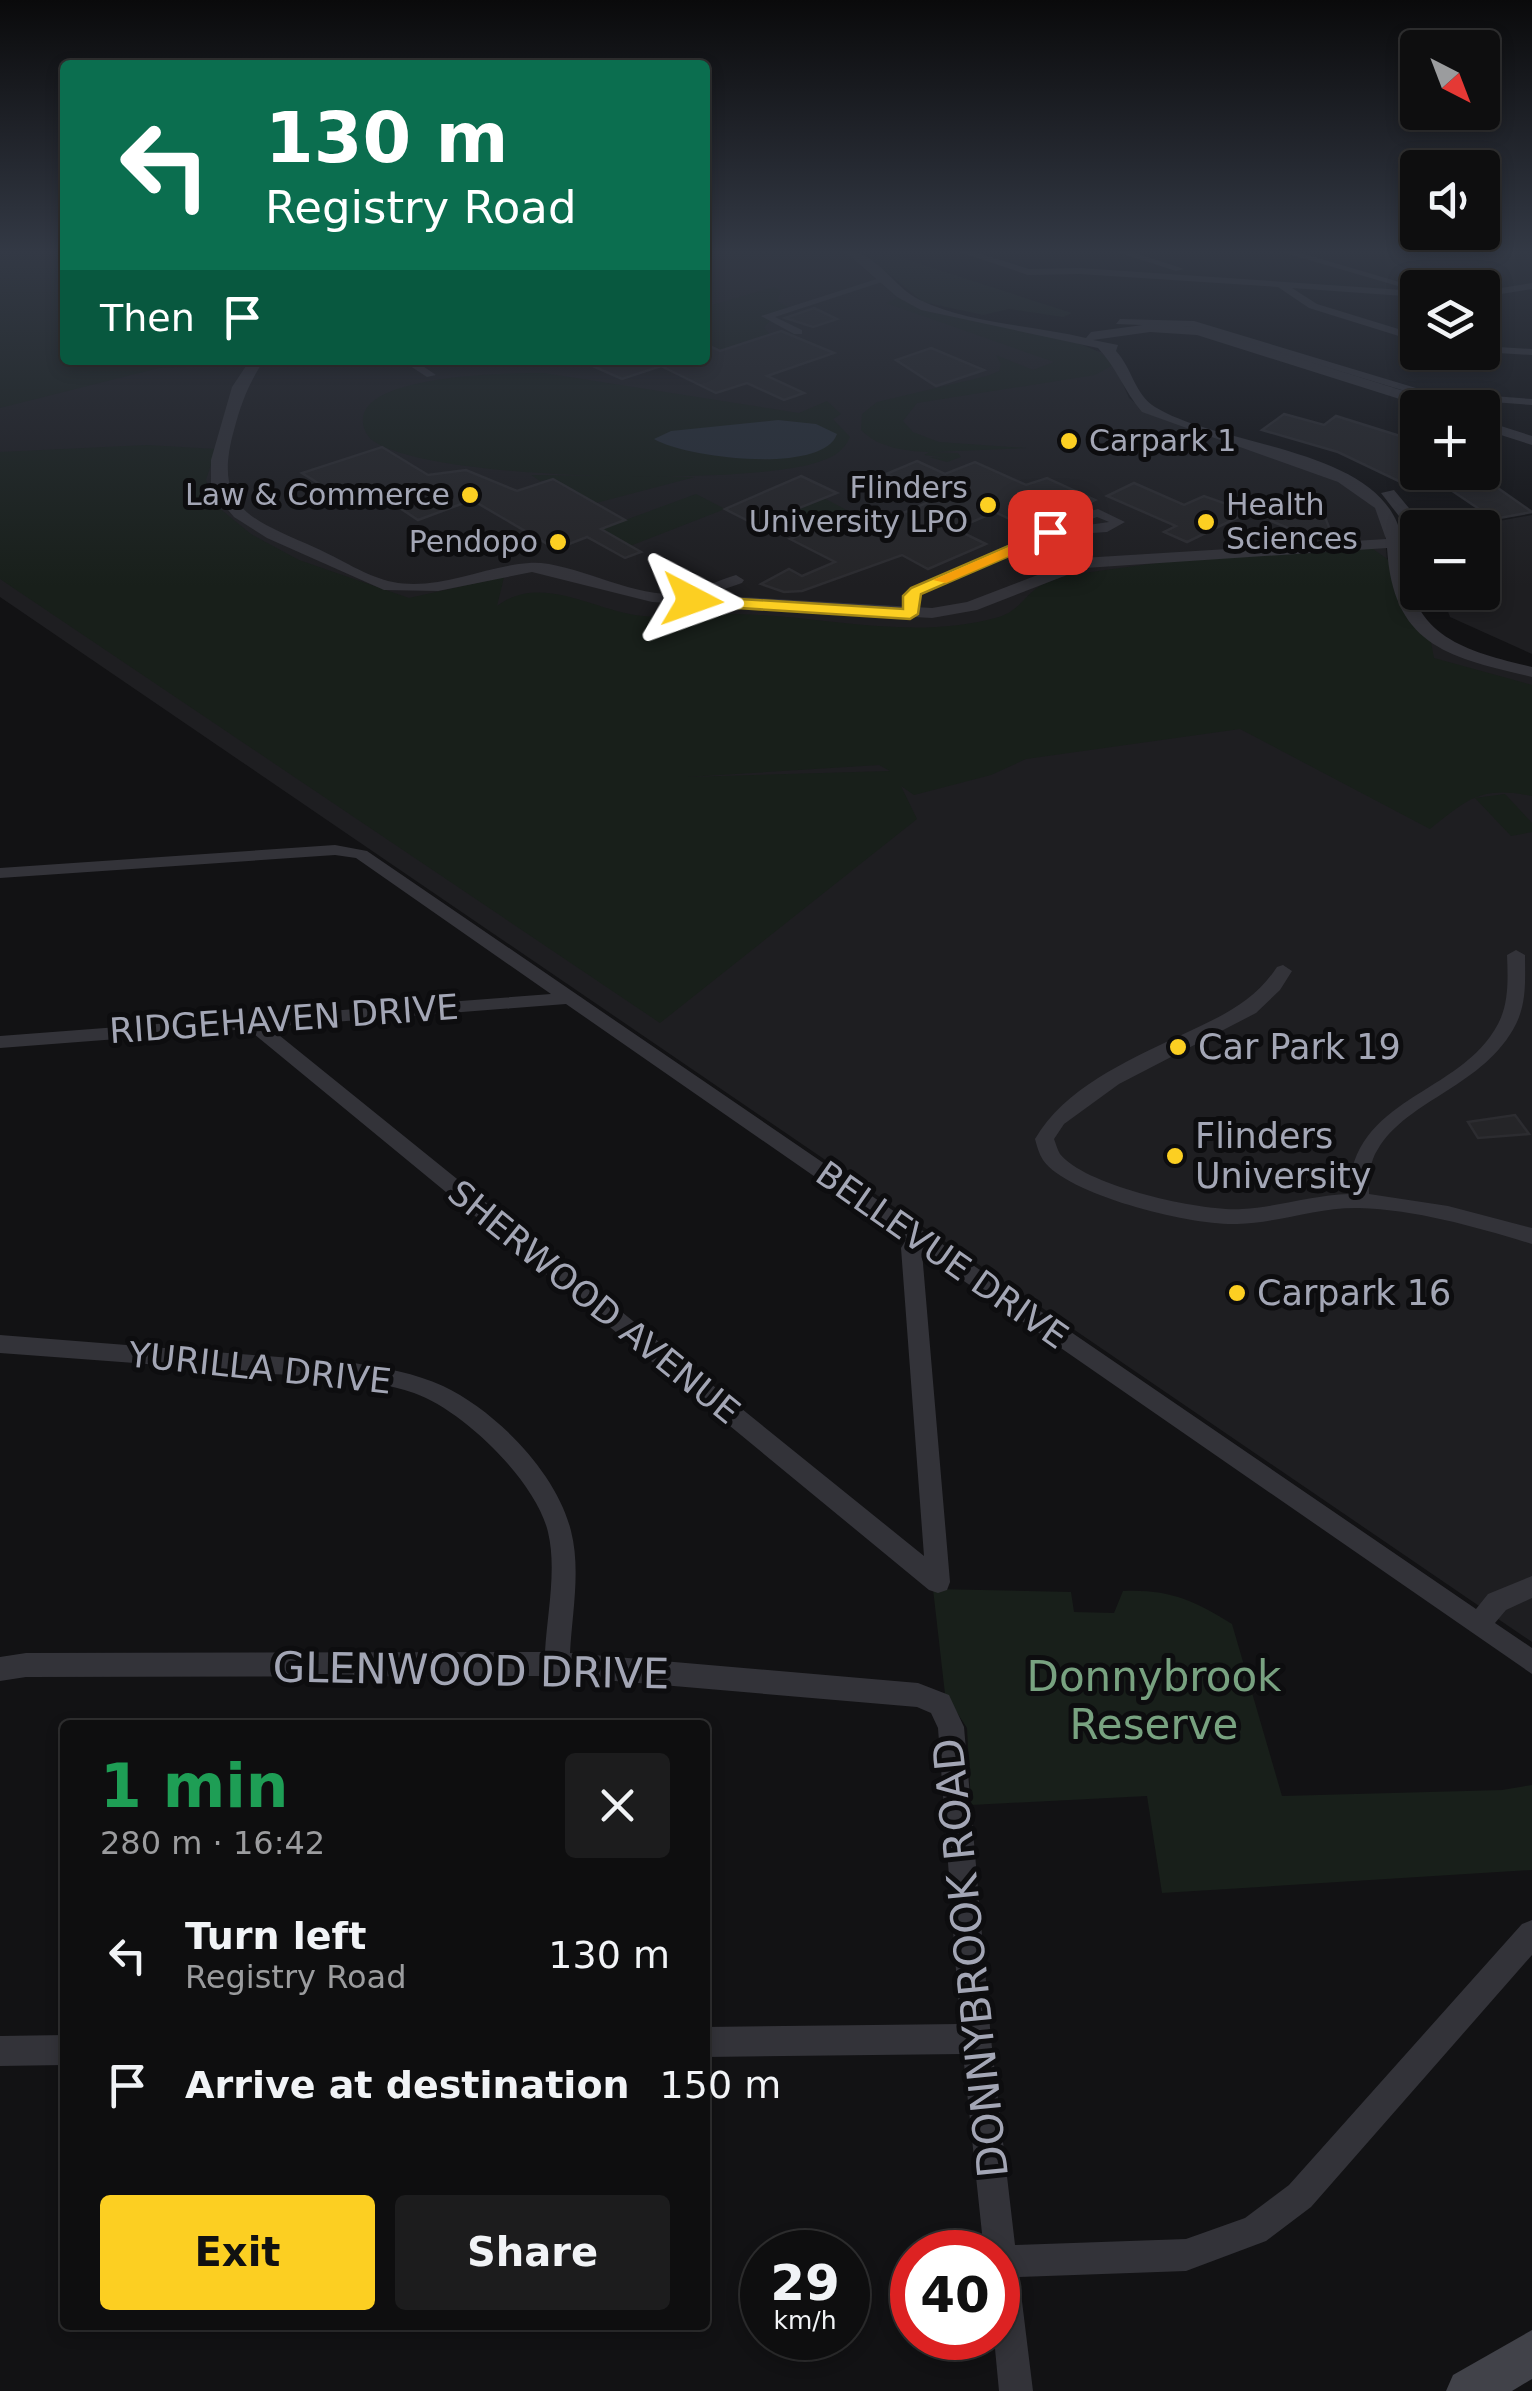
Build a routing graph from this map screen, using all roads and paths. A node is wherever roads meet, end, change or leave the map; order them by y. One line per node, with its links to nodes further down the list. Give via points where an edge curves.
1 (1119, 363): 8 (street)
2 (1134, 363): 10 (street)
3 (1291, 363): 14 (street)
4 (1307, 363): 12 (street)
5 (1320, 363): 13 (street)
6 (254, 365): 27 (street, via 234,402 217,474 225,498 253,524 382,586 438,586 532,567)
7 (414, 365): 9 (street)
8 (1124, 372): 10 (street); 22 (street, via 1147,409 1340,477 1379,502)
9 (431, 375)
10 (1142, 377): 20 (street, via 1152,400 1171,415 1355,473)
11 (1532, 386): 15 (street)
12 (1401, 390)
13 (1409, 390)
14 (1400, 397)
15 (1514, 398): 16 (street); 17 (street)
16 (1500, 399)
17 (1532, 402)
18 (1500, 428): 19 (street)
19 (1532, 438)
20 (1404, 509): 22 (street, via 1410,537)
21 (1050, 532): 29 (street, via 916,591)
22 (1396, 537): 23 (street); 24 (street); 25 (street)
23 (1400, 540)
24 (1363, 542): 25 (street, via 1382,548); 29 (street, via 1097,560 958,610)
25 (1399, 567): 31 (street, via 1406,606 1419,624 1473,655)
26 (736, 580): 27 (street)
27 (666, 599): 29 (street)
28 (1426, 610): 30 (street, via 1452,634)
29 (910, 614)
30 (1532, 661)
31 (1532, 672)
32 (0, 872): 35 (street, BELLEVUE DRIVE, via 350,851)
33 (1516, 956): 38 (street, via 1532,984 1523,1037 1376,1136 1364,1156)
34 (1282, 971): 38 (street, via 1255,1007 1171,1047 1065,1112 1044,1134 1042,1149 1072,1176 1201,1215 1250,1217)
35 (568, 998): 36 (street, RIDGEHAVEN DRIVE); 40 (street, BELLEVUE DRIVE)
36 (250, 1021): 37 (street, RIDGEHAVEN DRIVE); 40 (street, SHERWOOD AVENUE, via 938,1582 910,1248)
37 (0, 1042)
38 (1359, 1201): 39 (street, via 1443,1212)
39 (1532, 1236)
40 (920, 1240): 43 (street, BELLEVUE DRIVE)
41 (0, 1344): 45 (street, YURILLA DRIVE, via 354,1372 449,1399 531,1474 549,1502 560,1534)
42 (1532, 1587): 43 (street, via 1497,1602)
43 (1479, 1624): 44 (street, BELLEVUE DRIVE)
44 (1532, 1662)
45 (558, 1664): 46 (street, GLENWOOD DRIVE); 47 (street, GLENWOOD DRIVE, via 918,1695)
46 (0, 1669)
47 (940, 1704): 49 (street, DONNYBROOK ROAD, via 951,1727)
48 (1532, 1934): 54 (street, via 1300,2196 1255,2230 1186,2255)
49 (976, 2039): 50 (street); 53 (street, DONNYBROOK ROAD)
50 (710, 2042)
51 (0, 2050): 52 (street)
52 (60, 2050)
53 (997, 2230)
54 (1020, 2261)
55 (1532, 2353): 58 (main road)
56 (1012, 2360): 57 (street, DONNYBROOK ROAD)
57 (1016, 2391)
58 (1469, 2391)

